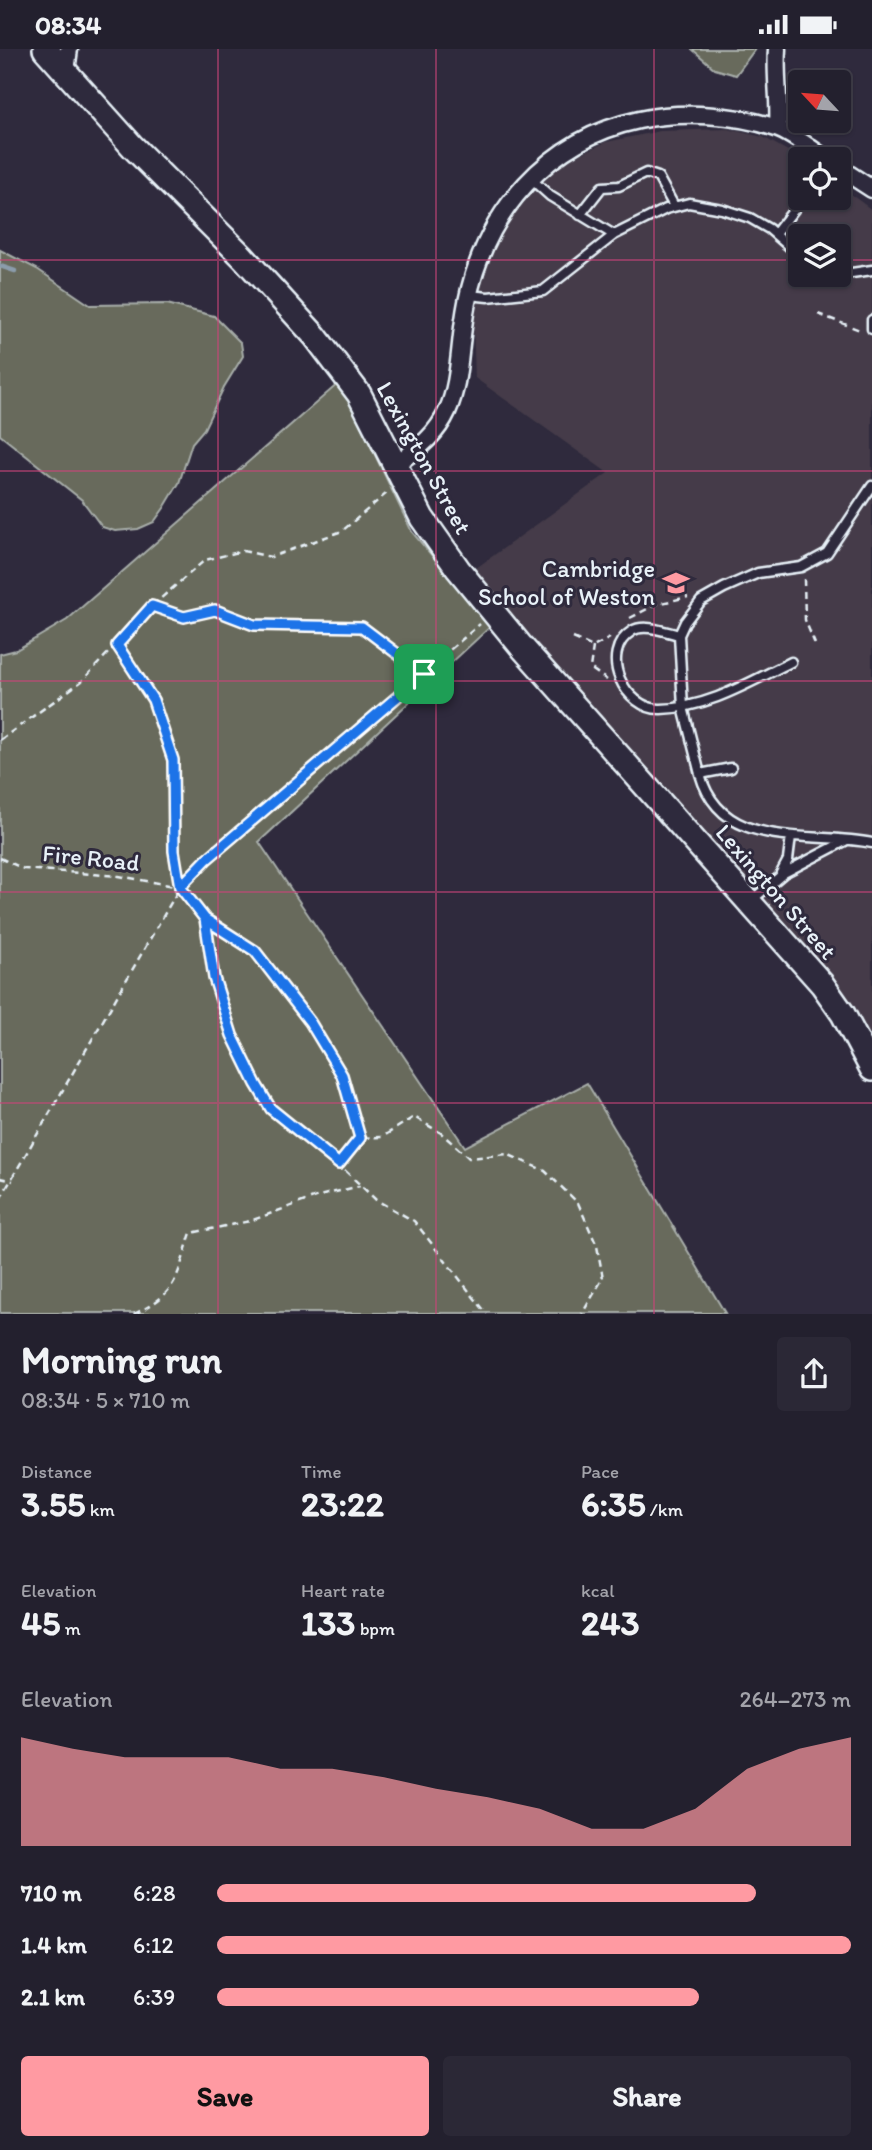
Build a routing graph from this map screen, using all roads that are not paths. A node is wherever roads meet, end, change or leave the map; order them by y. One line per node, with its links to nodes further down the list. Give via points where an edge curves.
1 (45, 49): 3 (street, Lexington Street)
2 (777, 49): 4 (street)
3 (67, 60): 20 (street, Lexington Street, via 133,146 316,336 359,394)
4 (778, 128): 5 (street); 7 (street, via 692,115 637,121 581,141)
5 (807, 147)
6 (851, 175): 8 (street)
7 (530, 178): 11 (lane); 17 (street, via 489,234)
8 (872, 189)
9 (674, 206): 11 (lane, via 660,180 649,173 602,187); 12 (lane, via 689,203 736,212); 13 (lane)
10 (794, 210): 12 (lane)
11 (580, 215): 13 (lane)
12 (775, 234): 14 (lane)
13 (614, 235): 17 (lane, via 543,291)
14 (788, 245)
15 (872, 270): 16 (lane)
16 (851, 273)
17 (469, 295): 20 (street, via 453,403)
18 (872, 320): 19 (lane)
19 (868, 330)
20 (399, 471): 31 (street, Lexington Street, via 434,538 493,613)
21 (872, 487): 22 (lane, via 827,553 801,567 758,573 724,588 701,601)
22 (679, 635): 24 (lane); 24 (lane, via 652,629 632,631 617,657 618,677 625,691 646,706 658,710)
23 (791, 662): 24 (lane, via 715,699)
24 (683, 707): 26 (lane)
25 (731, 768): 26 (lane)
26 (700, 774): 27 (lane, via 706,794 727,816 756,830)
27 (791, 836): 28 (lane); 30 (lane, via 788,860)
28 (849, 839): 29 (lane); 30 (lane)
29 (872, 843)
30 (776, 879): 31 (lane)
31 (750, 901): 32 (street, Lexington Street, via 830,993)
32 (872, 1069)

